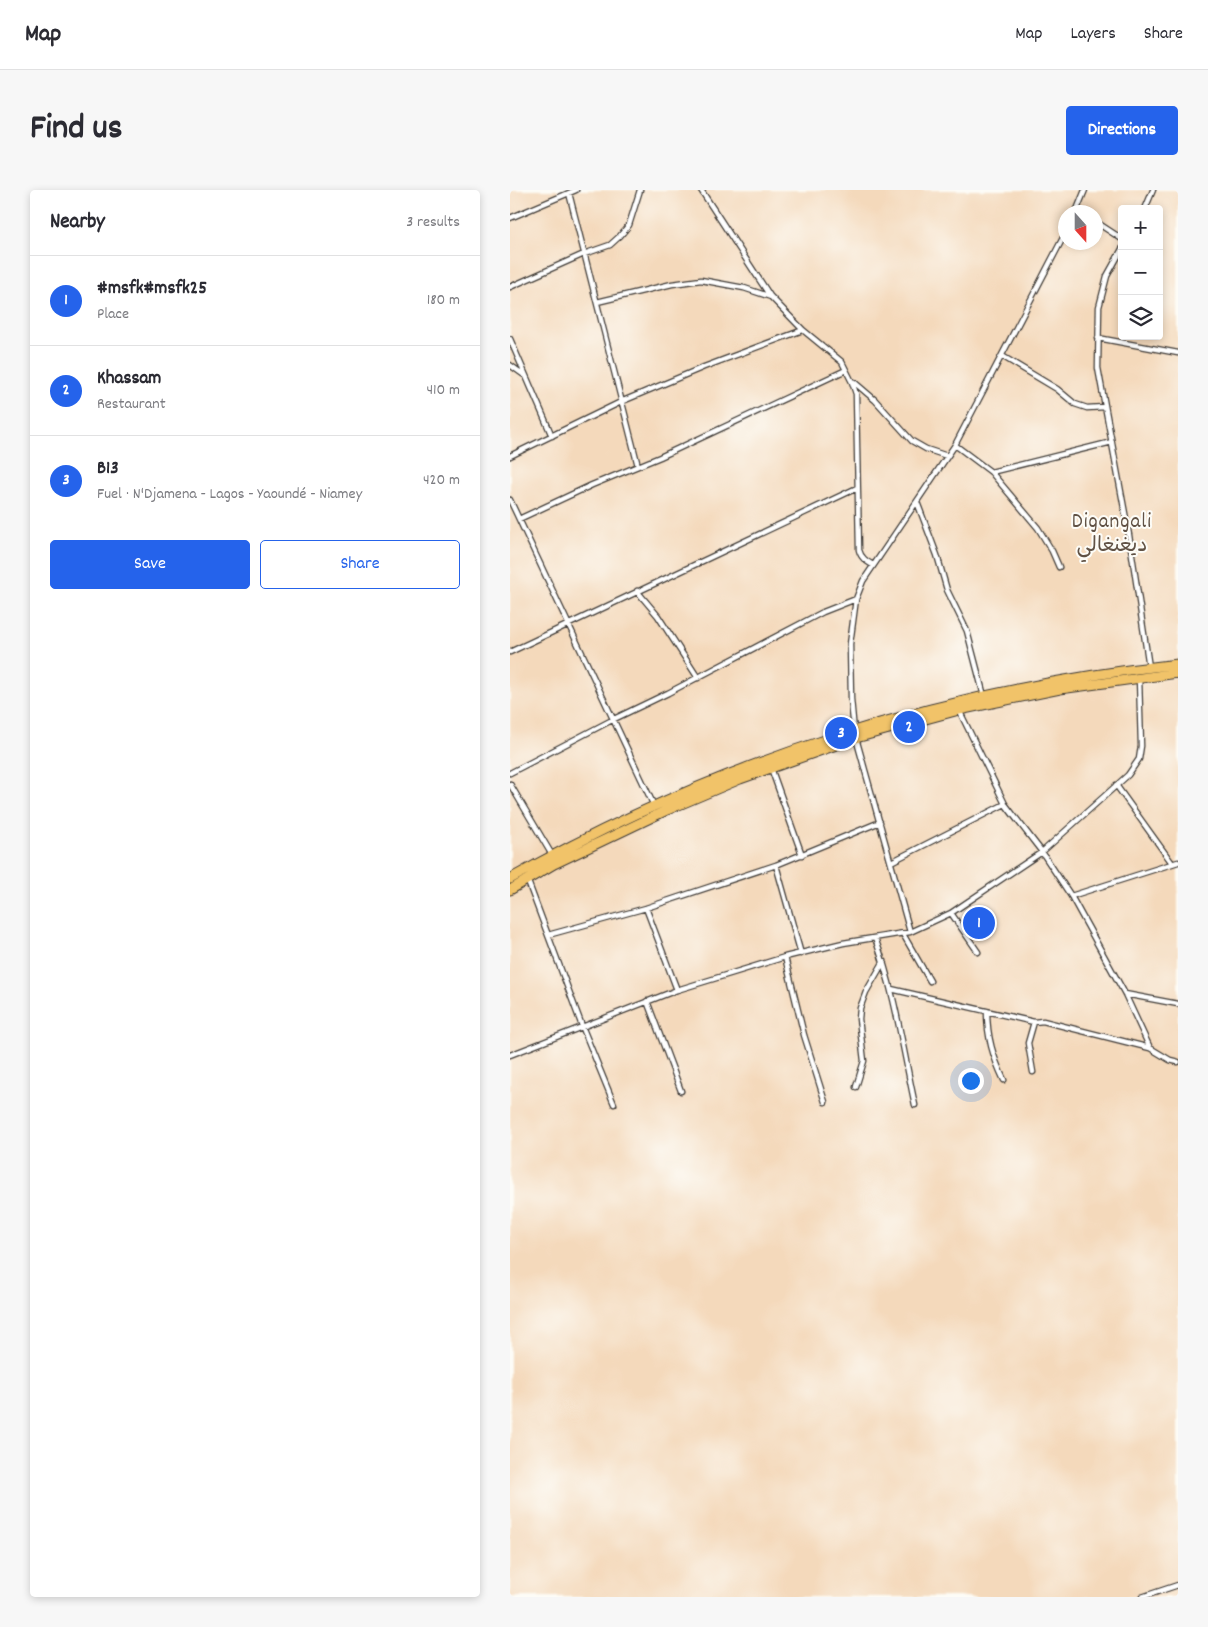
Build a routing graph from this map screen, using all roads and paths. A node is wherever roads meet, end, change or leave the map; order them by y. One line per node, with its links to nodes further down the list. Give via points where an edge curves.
1 (576, 190): 6 (street)
2 (640, 190): 14 (street, via 629,225 620,236 610,245)
3 (701, 190): 16 (street)
4 (1086, 190): 7 (street)
5 (1153, 190): 8 (street)
6 (569, 193): 9 (street); 14 (street)
7 (1081, 205)
8 (1147, 205)
9 (510, 218)
10 (1103, 227): 11 (street)
11 (1118, 236)
12 (1058, 248): 22 (street)
13 (1121, 250): 19 (street, via 1107,276 1099,307)
14 (584, 254): 15 (street); 17 (street)
15 (510, 287)
16 (771, 297): 17 (street, via 701,280); 18 (street)
17 (597, 302): 27 (street)
18 (803, 330): 24 (street, via 842,362); 27 (street)
19 (1098, 338): 21 (street); 28 (street, via 1098,368)
20 (510, 339): 25 (street)
21 (1178, 353)
22 (1002, 356): 28 (street, via 1057,388 1075,404 1087,408); 31 (street)
23 (510, 365): 25 (street)
24 (846, 370): 26 (street); 34 (street)
25 (526, 376): 29 (street)
26 (852, 382): 33 (street, via 875,400 912,441); 36 (street, via 857,409)
27 (623, 402): 29 (street); 34 (street)
28 (1105, 407): 30 (street)
29 (552, 436): 32 (street)
30 (1112, 442): 35 (street); 47 (street)
31 (955, 444): 33 (street); 35 (street)
32 (510, 456)
33 (947, 456): 38 (street)
34 (638, 466): 39 (street)
35 (991, 472): 41 (street, via 1038,528)
36 (857, 488): 40 (street, via 860,556); 42 (street)
37 (510, 500): 39 (street)
38 (917, 502): 40 (street); 51 (street, via 948,590 967,631)
39 (519, 519): 44 (street)
40 (874, 564): 43 (street)
41 (1058, 567)
42 (637, 591): 44 (street); 49 (street, via 658,616)
43 (856, 599): 49 (street, via 823,612); 54 (street, via 850,644)
44 (569, 623): 45 (street); 53 (street)
45 (510, 652)
46 (1178, 664): 47 (highway)
47 (1149, 667): 51 (highway)
48 (1178, 673): 50 (highway)
49 (698, 678): 53 (street)
50 (1139, 678): 52 (highway, via 1060,689); 58 (street, via 1139,760)
51 (984, 696): 54 (highway)
52 (959, 710): 54 (highway); 59 (street)
53 (614, 719): 56 (street); 60 (street)
54 (855, 734): 55 (highway); 60 (highway, via 768,760); 61 (street)
55 (771, 768): 64 (street); 70 (highway, via 667,810)
56 (510, 774)
57 (510, 784): 63 (street)
58 (1116, 785): 62 (street); 67 (street)
59 (1005, 804): 62 (street); 65 (street)
60 (654, 806): 63 (highway)
61 (880, 822): 64 (street); 65 (street)
62 (1042, 852): 72 (street); 74 (street)
63 (552, 856): 69 (highway)
64 (802, 856): 68 (street)
65 (891, 862): 75 (street)
66 (1178, 862): 67 (street)
67 (1172, 863): 72 (street)
68 (776, 865): 73 (street); 80 (street)
69 (510, 879)
70 (527, 879): 71 (highway); 77 (street)
71 (510, 890)
72 (1071, 896): 86 (street)
73 (646, 908): 77 (street); 85 (street)
74 (951, 913): 75 (street); 79 (street)
75 (910, 932): 76 (street)
76 (904, 934): 78 (street); 83 (street)
77 (548, 935): 91 (street)
78 (875, 938): 80 (street); 82 (street)
79 (978, 952)
80 (801, 954): 81 (street)
81 (785, 957): 85 (street); 99 (street)
82 (884, 961): 84 (street); 97 (street, via 860,1008 864,1061)
83 (930, 981)
84 (891, 989): 89 (street); 101 (street)
85 (677, 990): 87 (street)
86 (1125, 994): 88 (street); 92 (street)
87 (647, 1001): 91 (street); 98 (street)
88 (1178, 1004)
89 (987, 1011): 90 (street); 96 (street, via 987,1031)
90 (1034, 1022): 92 (street, via 1043,1021); 95 (street, via 1028,1043)
91 (582, 1026): 93 (street); 100 (street)
92 (1150, 1048): 94 (street)
93 (510, 1055)
94 (1178, 1062)
95 (1033, 1072)
96 (1004, 1080)
97 (856, 1087)
98 (681, 1091)
99 (825, 1102)
100 (614, 1104)
101 (915, 1106)
102 (1178, 1584): 103 (street)
103 (1161, 1590): 104 (street); 105 (street)
104 (1142, 1597)
105 (1164, 1597)

